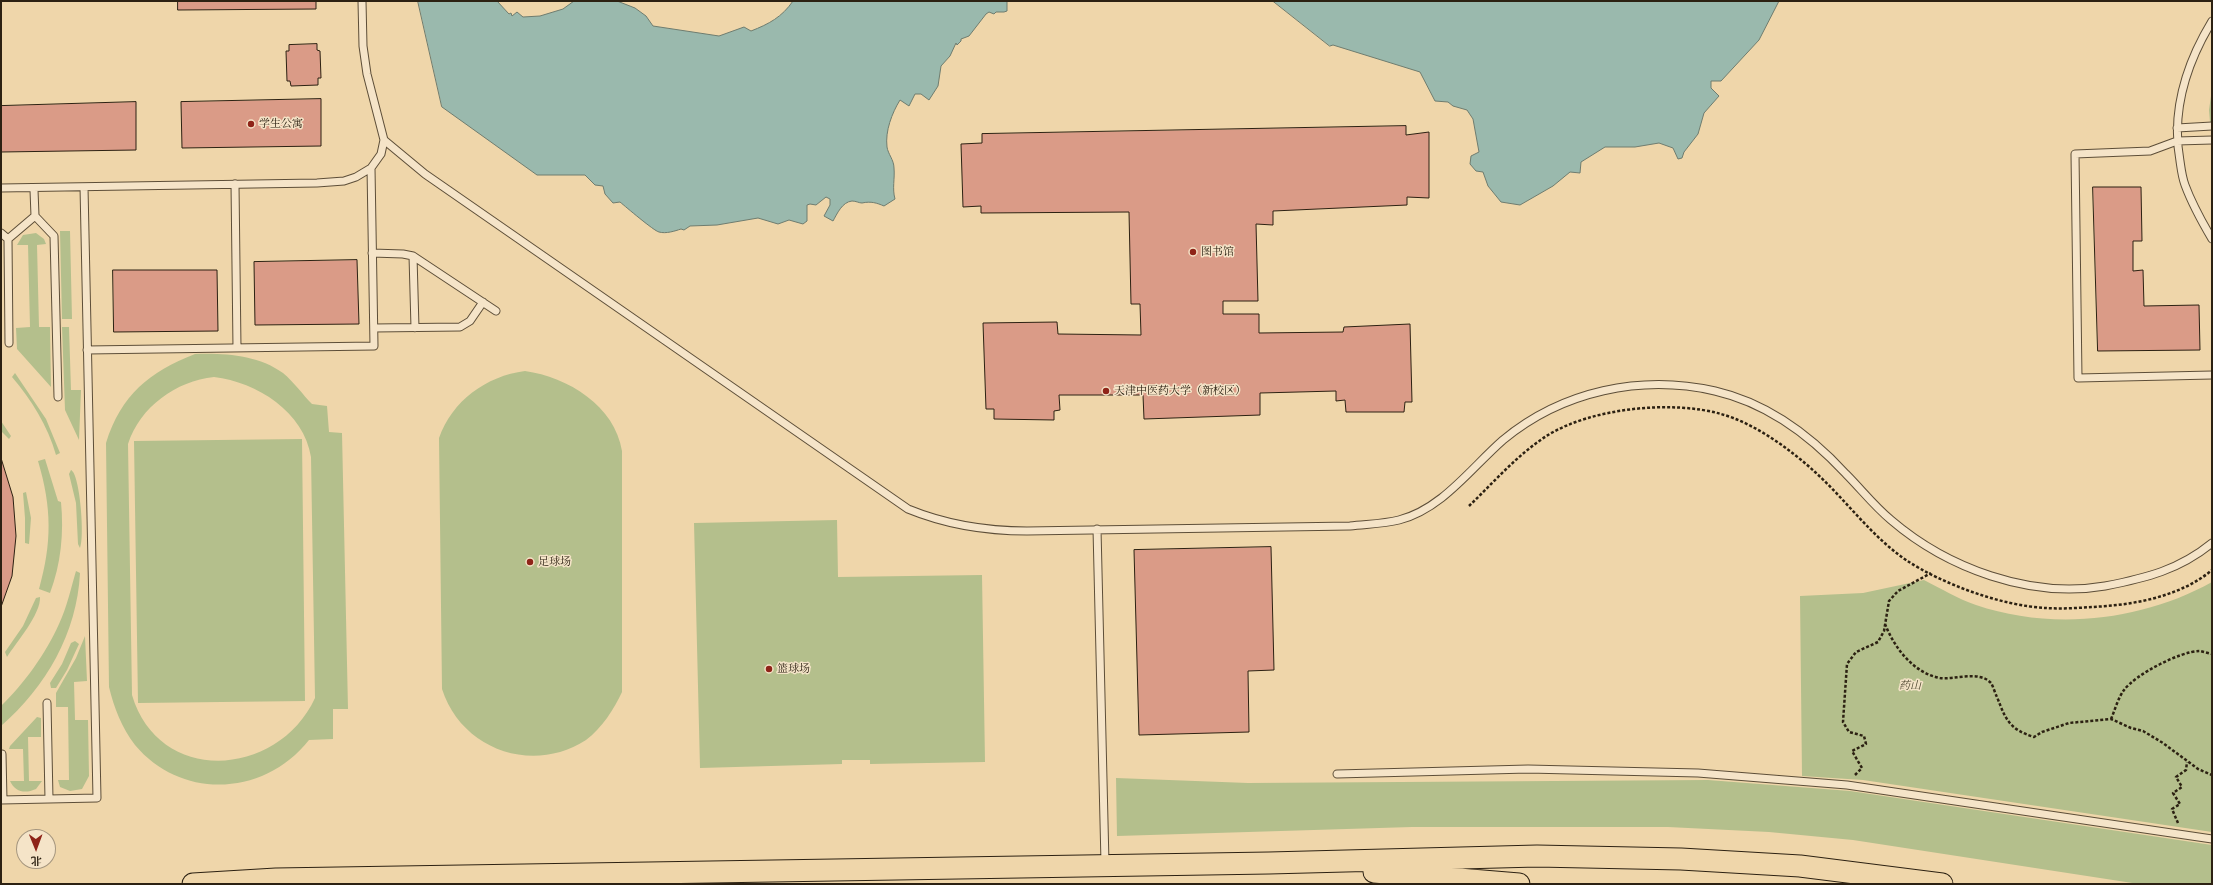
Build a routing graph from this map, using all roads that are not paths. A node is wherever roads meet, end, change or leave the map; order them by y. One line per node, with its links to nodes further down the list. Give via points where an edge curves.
1 (362, 1): 5 (lane, via 366,74)
2 (2212, 21): 4 (lane, via 2196,49 2183,84)
3 (2212, 126): 4 (lane)
4 (2177, 128): 7 (lane)
5 (384, 140): 8 (lane, via 381,154); 28 (lane, via 425,174 908,509 935,520 996,531)
6 (2212, 140): 7 (lane)
7 (2177, 141): 16 (lane, via 2184,183); 26 (lane, via 2150,151 2075,154 2078,378)
8 (371, 168): 9 (lane, via 344,181); 17 (lane)
9 (235, 184): 10 (lane); 24 (lane)
10 (84, 186): 11 (lane); 25 (lane)
11 (1, 188)
12 (34, 190): 13 (lane)
13 (35, 216): 15 (lane); 27 (lane, via 54,236)
14 (1, 233): 15 (lane)
15 (8, 239): 23 (lane)
16 (2212, 239)
17 (372, 253): 18 (lane); 21 (lane)
18 (413, 256): 19 (lane); 22 (lane)
19 (483, 302): 20 (lane); 22 (lane, via 470,321 460,327)
20 (496, 311)
21 (374, 328): 22 (lane); 24 (lane, via 374,346)
22 (415, 328)
23 (9, 343)
24 (237, 348): 25 (lane)
25 (87, 350): 33 (lane, via 97,798)
26 (2212, 375)
27 (58, 397)
28 (1097, 529): 29 (lane, via 1350,526 1400,520 1422,510 1445,494 1502,441 1542,414 1602,390 1659,384 1717,392 1771,412 1823,452 1846,473 1869,500 1908,533 1944,556 2015,582 2041,587 2096,588 2148,577 2170,569 2194,558); 37 (lane)
29 (2212, 542)
30 (47, 704): 33 (lane)
31 (2, 754): 34 (lane)
32 (1337, 774): 35 (lane, via 1528,769 1698,773 1847,785)
33 (49, 799): 34 (lane)
34 (2, 800)
35 (2212, 839)
36 (1269, 863): 37 (main road); 40 (main road); 42 (main road, via 1538,856 1621,857 1800,866)
37 (1105, 866): 38 (main road, via 276,879)
38 (193, 884)
39 (1515, 884): 40 (main road)
40 (1519, 884): 41 (main road)
41 (1530, 884)
42 (1942, 884)

